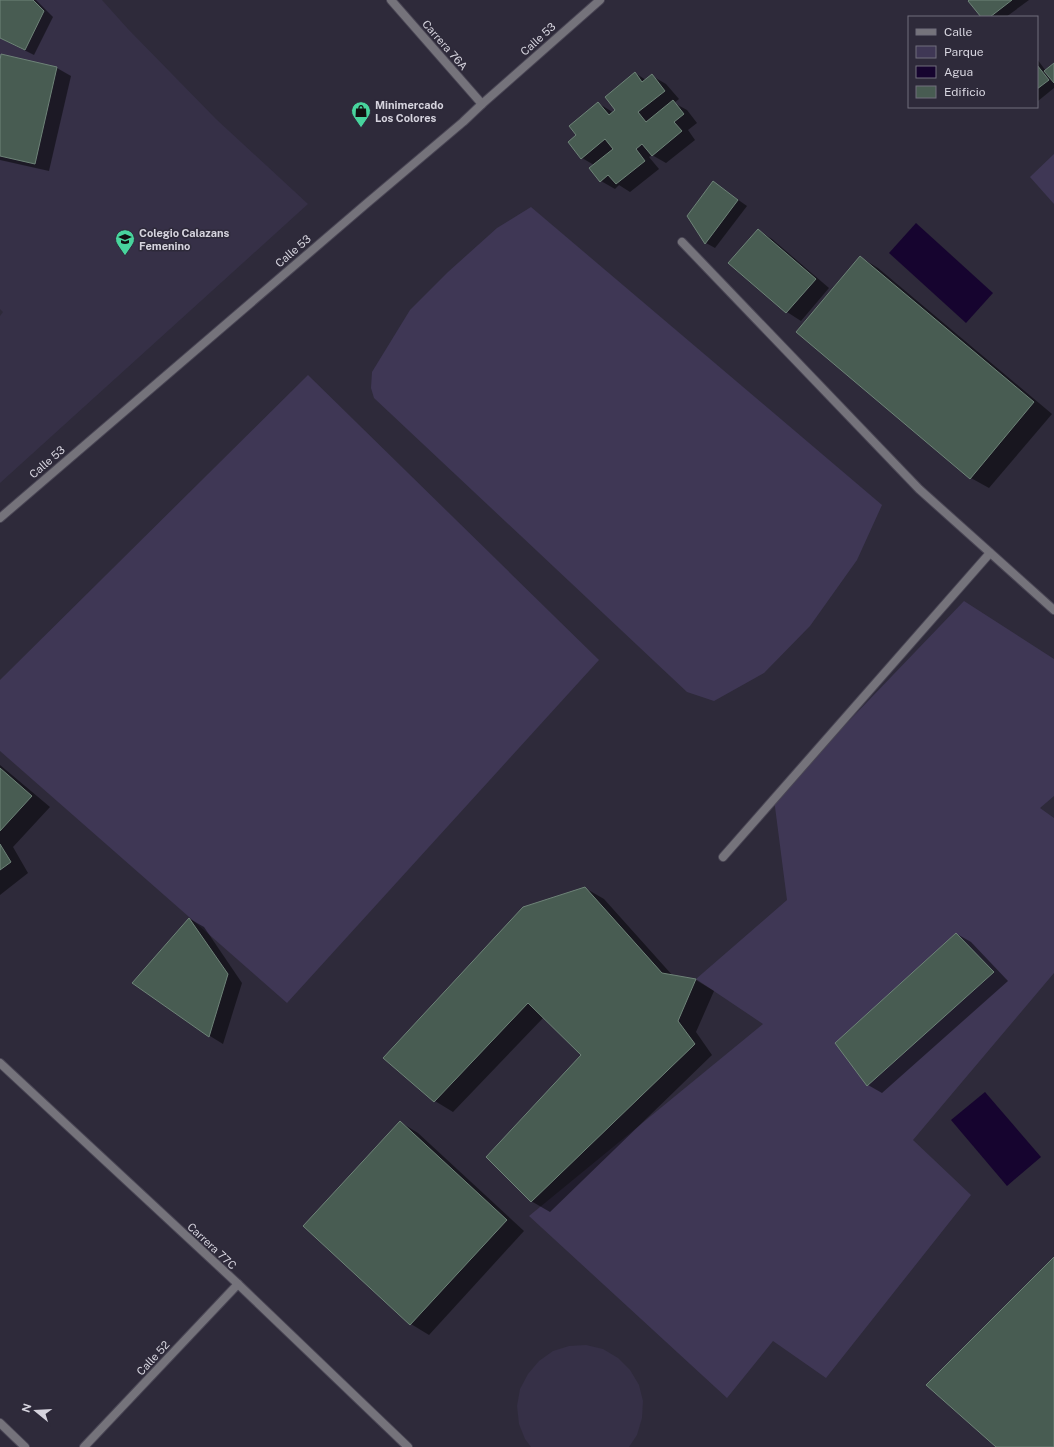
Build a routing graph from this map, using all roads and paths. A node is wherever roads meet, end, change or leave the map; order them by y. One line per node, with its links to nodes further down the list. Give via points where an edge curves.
1 (391, 0): 3 (street, Carrera 76A)
2 (600, 0): 3 (street, Calle 53)
3 (482, 104): 5 (street, Calle 53)
4 (682, 242): 6 (street, via 919,489)
5 (0, 518)
6 (990, 553): 7 (street); 8 (street)
7 (1052, 605)
8 (723, 857)
9 (0, 1063): 10 (street, Carrera 77C)
10 (238, 1284): 13 (street, Calle 52); 14 (street, Carrera 77C)
11 (0, 1423): 12 (street)
12 (26, 1447)
13 (84, 1447)
14 (408, 1447)

